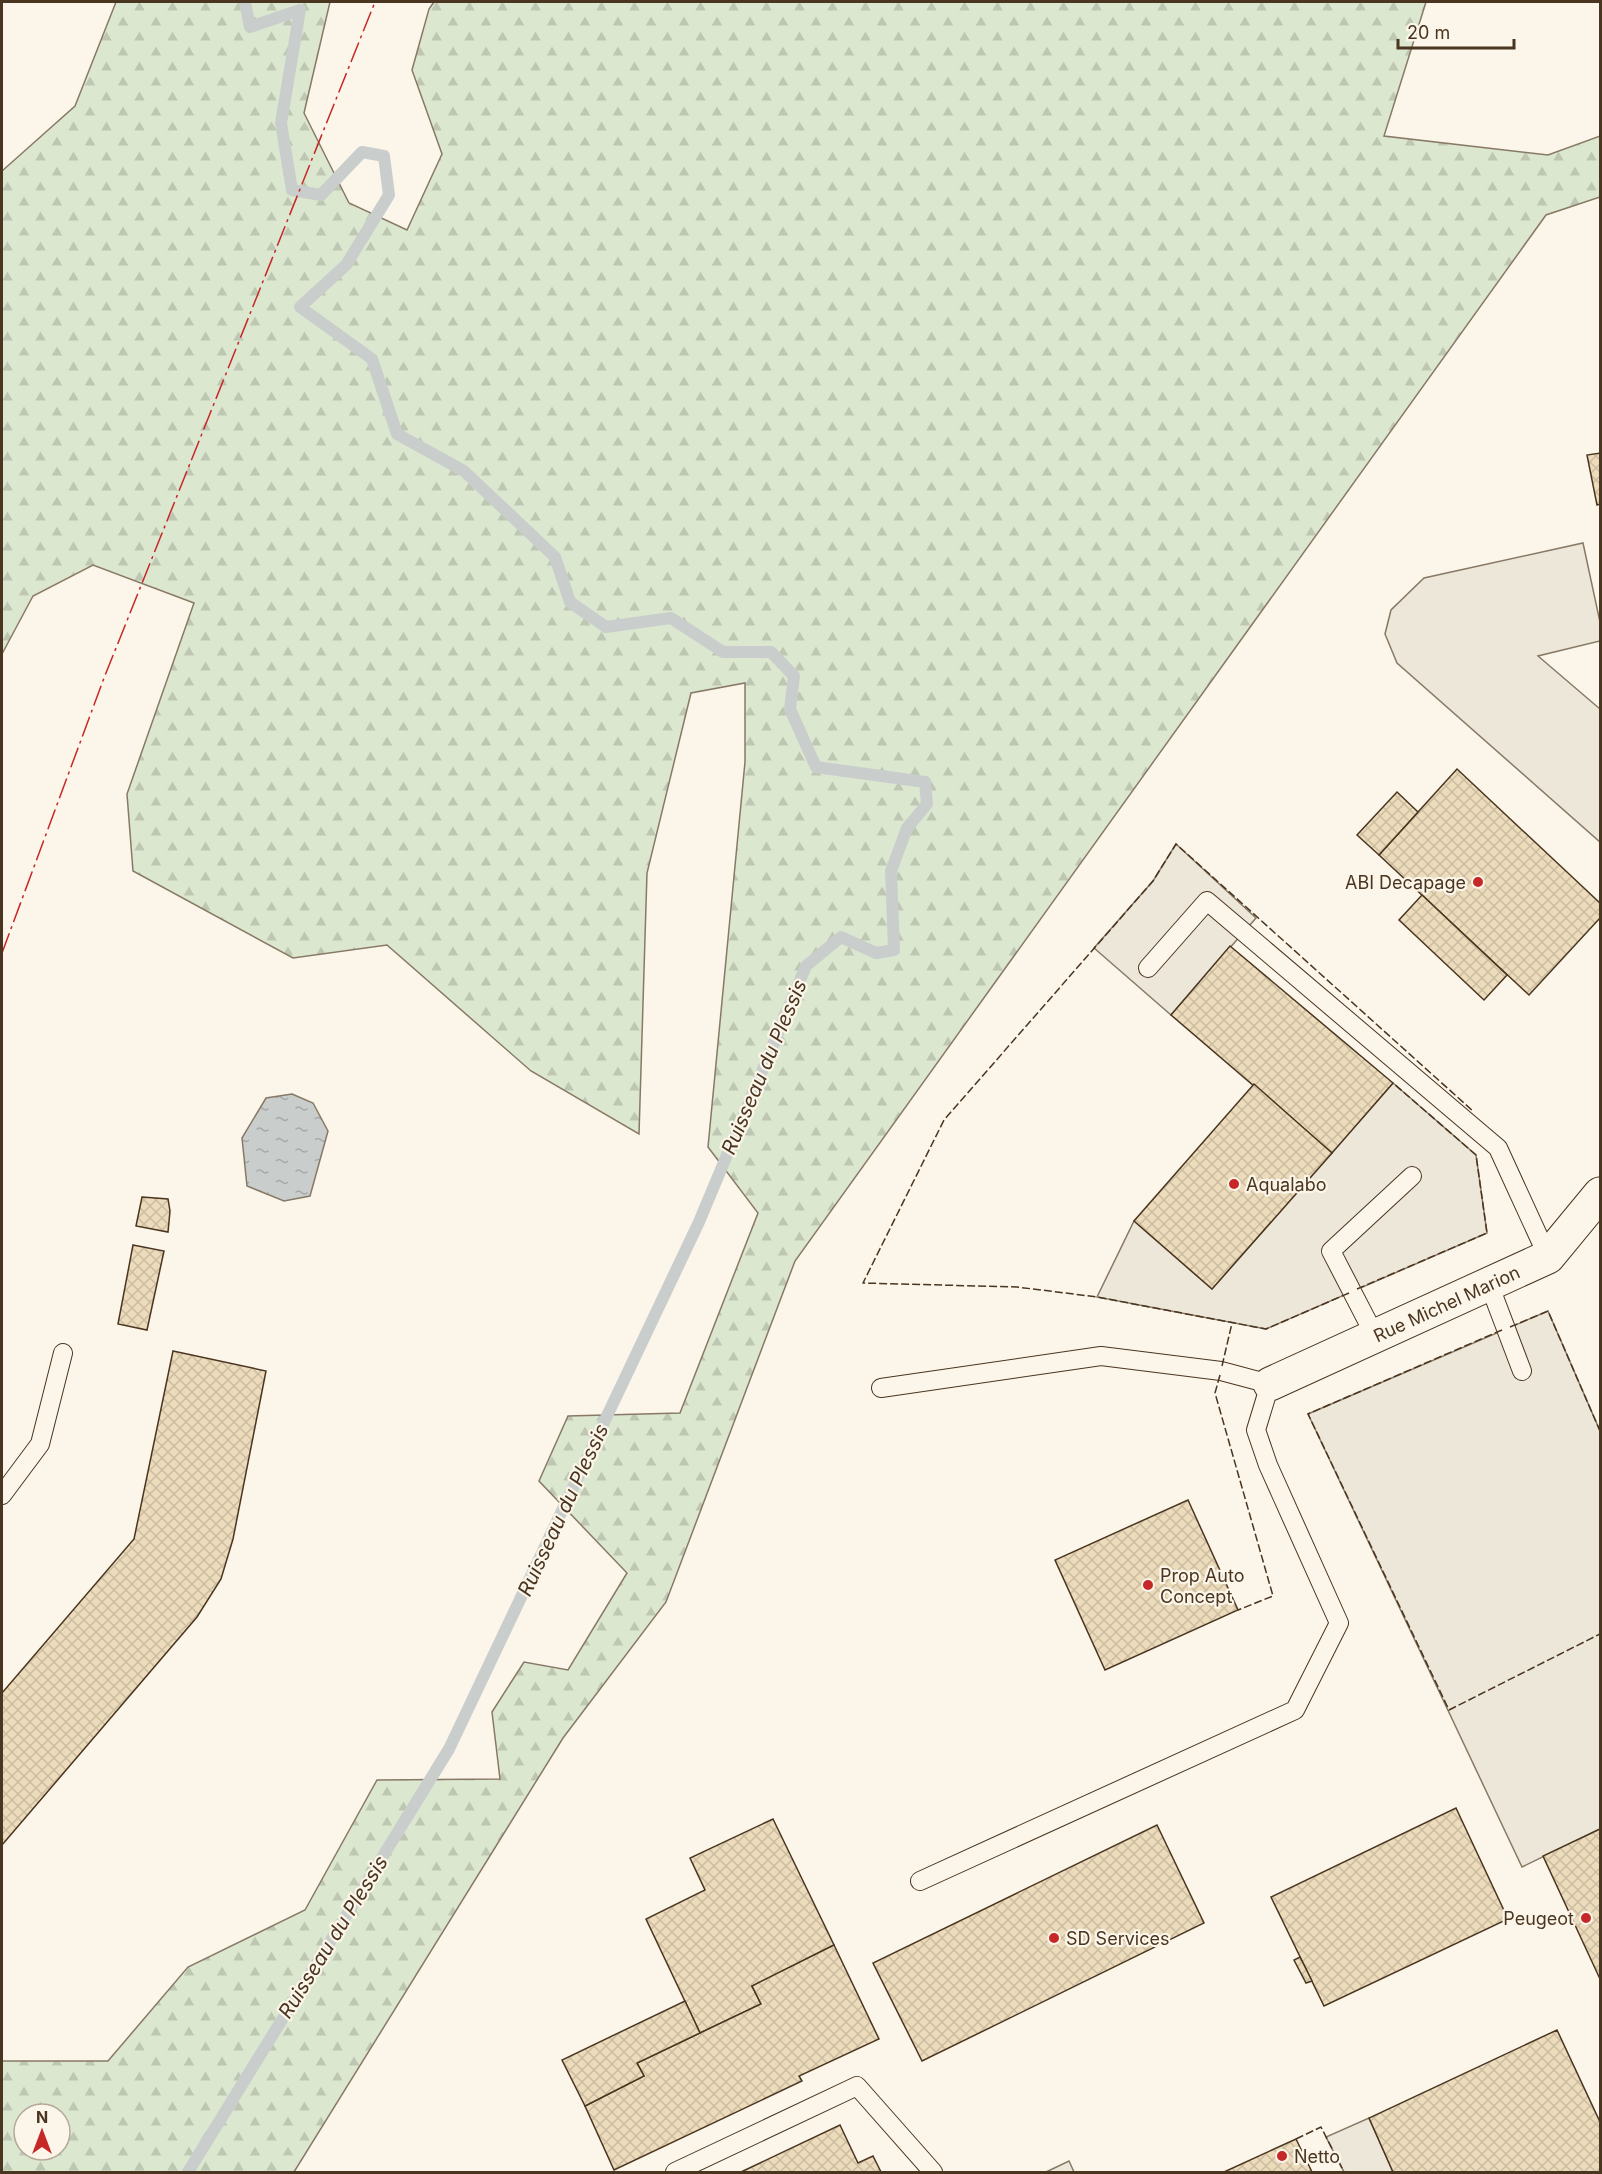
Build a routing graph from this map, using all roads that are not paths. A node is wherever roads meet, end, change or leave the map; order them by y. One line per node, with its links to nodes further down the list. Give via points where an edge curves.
1 (1148, 968): 4 (lane, via 1207,901 1498,1148)
2 (1412, 1176): 6 (lane, via 1331,1251)
3 (1600, 1194): 4 (street, Rue Michel Marion)
4 (1548, 1257): 5 (street, Rue Michel Marion)
5 (1489, 1284): 6 (street, Rue Michel Marion); 8 (lane)
6 (1375, 1336): 9 (street, Rue Michel Marion)
7 (63, 1353): 11 (lane, via 40,1444)
8 (1522, 1371)
9 (1270, 1384): 10 (lane, via 1221,1371 1101,1356); 12 (lane, via 1256,1430 1339,1623 1295,1710)
10 (881, 1388)
11 (2, 1495)
12 (920, 1881)
13 (675, 2172): 14 (lane, via 857,2086)
14 (933, 2172)

